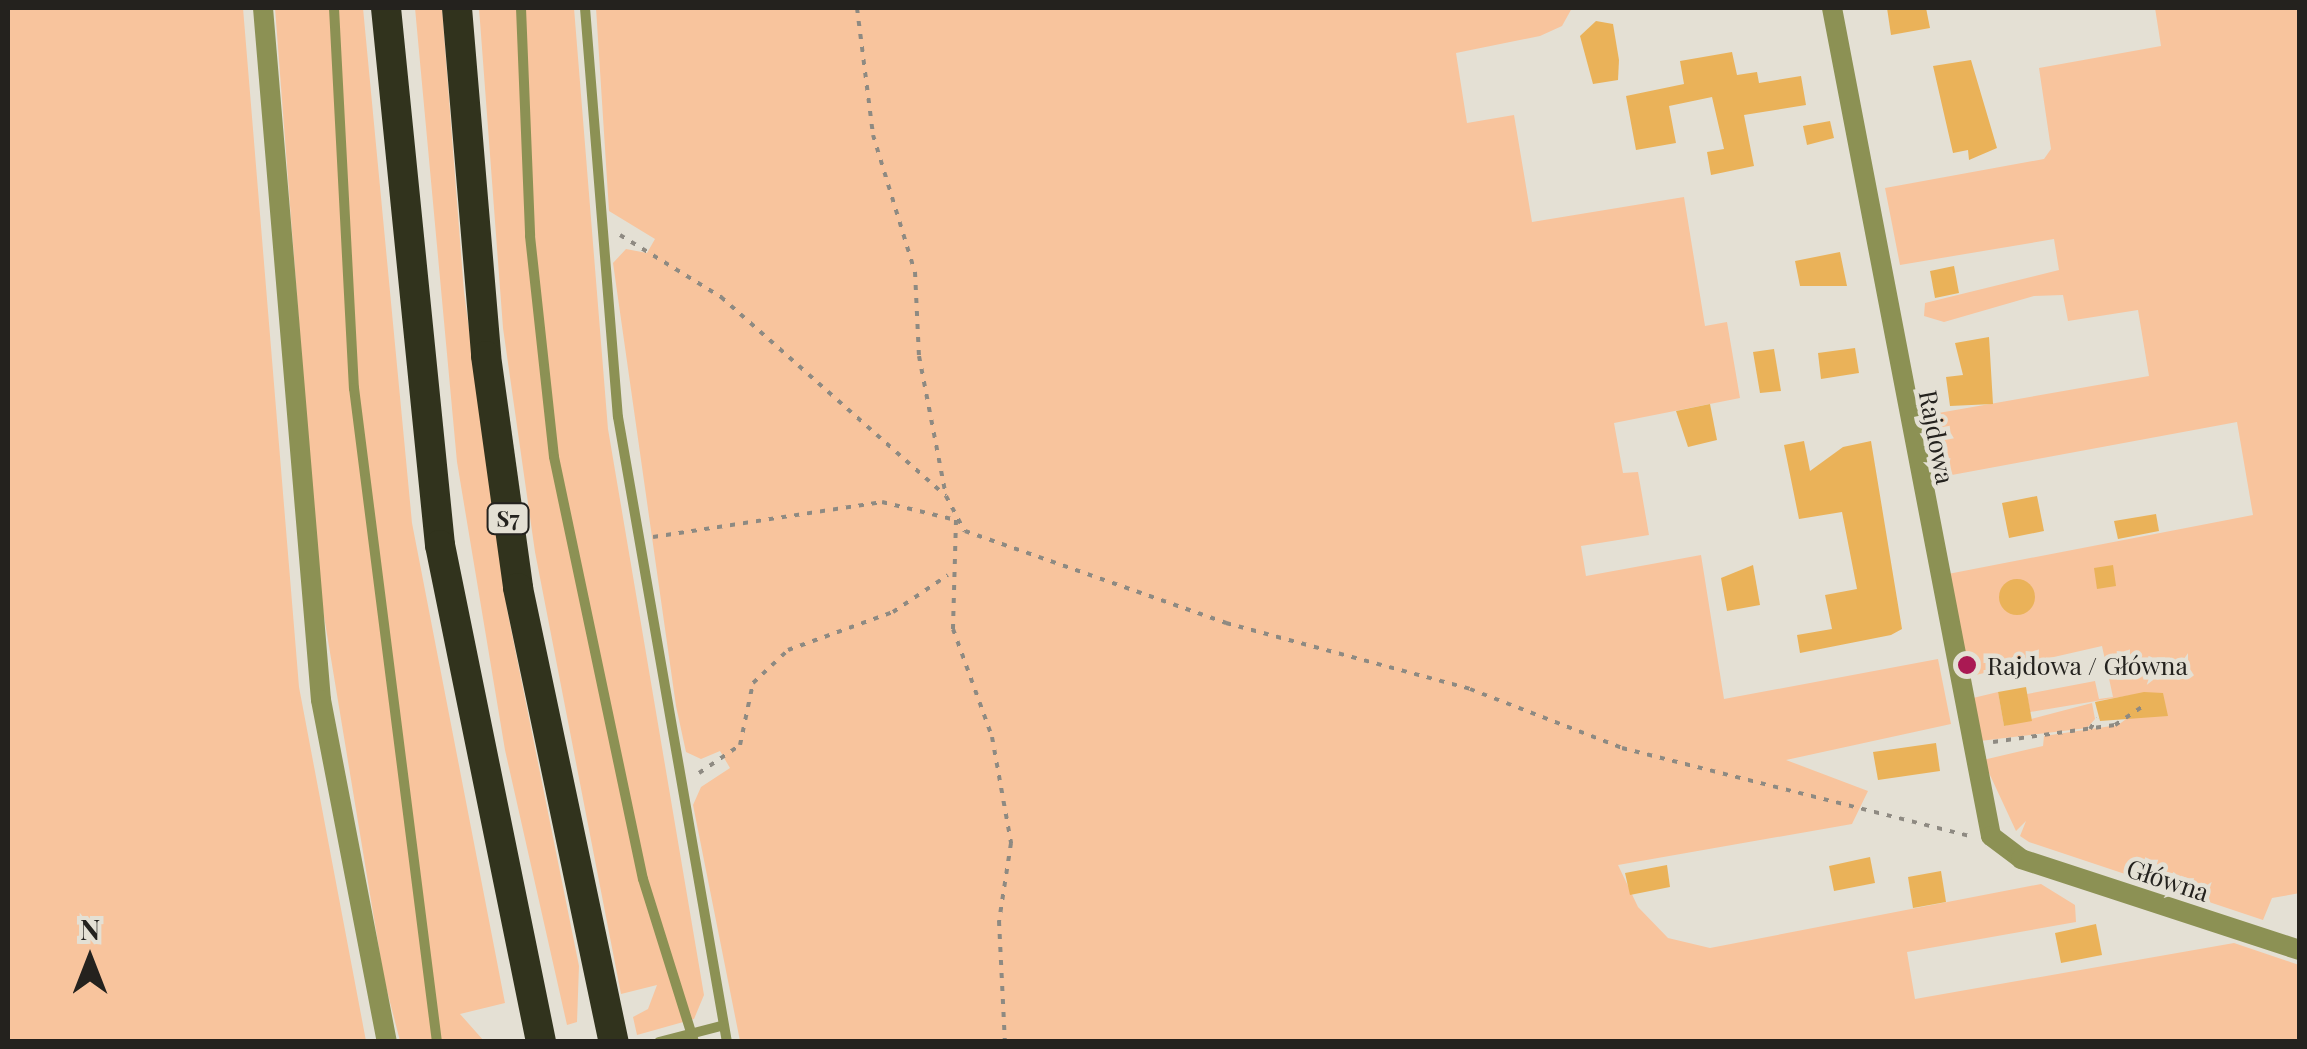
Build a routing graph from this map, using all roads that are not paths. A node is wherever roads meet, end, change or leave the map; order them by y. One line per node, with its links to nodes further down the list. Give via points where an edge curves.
1 (262, 8): 14 (street, via 316,662)
2 (334, 8): 15 (lane, via 356,406)
3 (386, 8): 13 (highway, via 440,545)
4 (457, 8): 11 (highway, S7, via 498,454 543,728)
5 (521, 8): 12 (lane, via 530,236 554,456 643,880)
6 (585, 8): 10 (lane, via 598,236 636,538)
7 (1832, 8): 8 (street, Rajdowa, via 1969,746 1988,831)
8 (2021, 859): 9 (street, Główna)
9 (2300, 950)
10 (721, 1026): 12 (lane); 17 (lane)
11 (612, 1032)
12 (693, 1037): 16 (lane)
13 (541, 1040)
14 (387, 1042)
15 (437, 1042)
16 (659, 1042)
17 (727, 1042)

